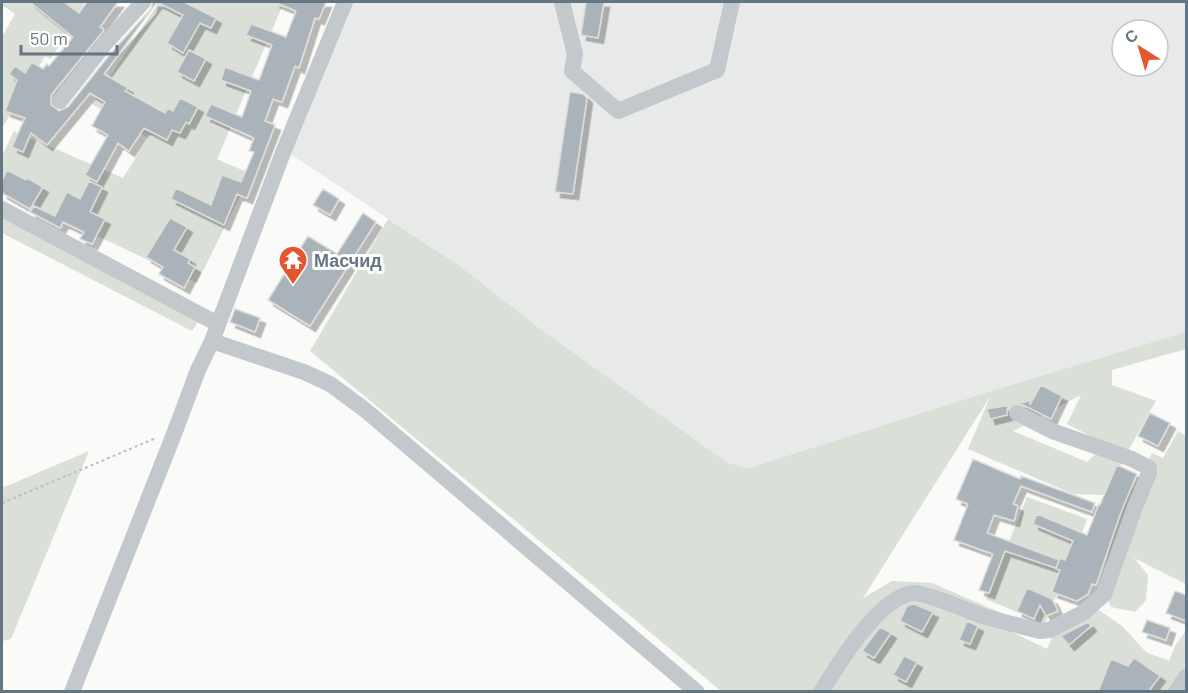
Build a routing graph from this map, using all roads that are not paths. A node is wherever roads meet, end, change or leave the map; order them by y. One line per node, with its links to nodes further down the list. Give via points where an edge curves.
1 (143, 2): 5 (street)
2 (345, 2): 7 (street)
3 (562, 2): 4 (street, via 575,54 572,71 618,111 717,70)
4 (732, 2)
5 (60, 101)
6 (2, 209): 7 (street)
7 (218, 324): 8 (street)
8 (212, 341): 11 (street); 12 (street, via 330,384)
9 (1017, 412): 13 (street, via 1052,431 1149,468 1104,594 1083,613 1040,631 916,592 904,596 870,623)
10 (1186, 677): 14 (street)
11 (72, 692)
12 (697, 692)
13 (821, 692)
14 (1176, 692)

